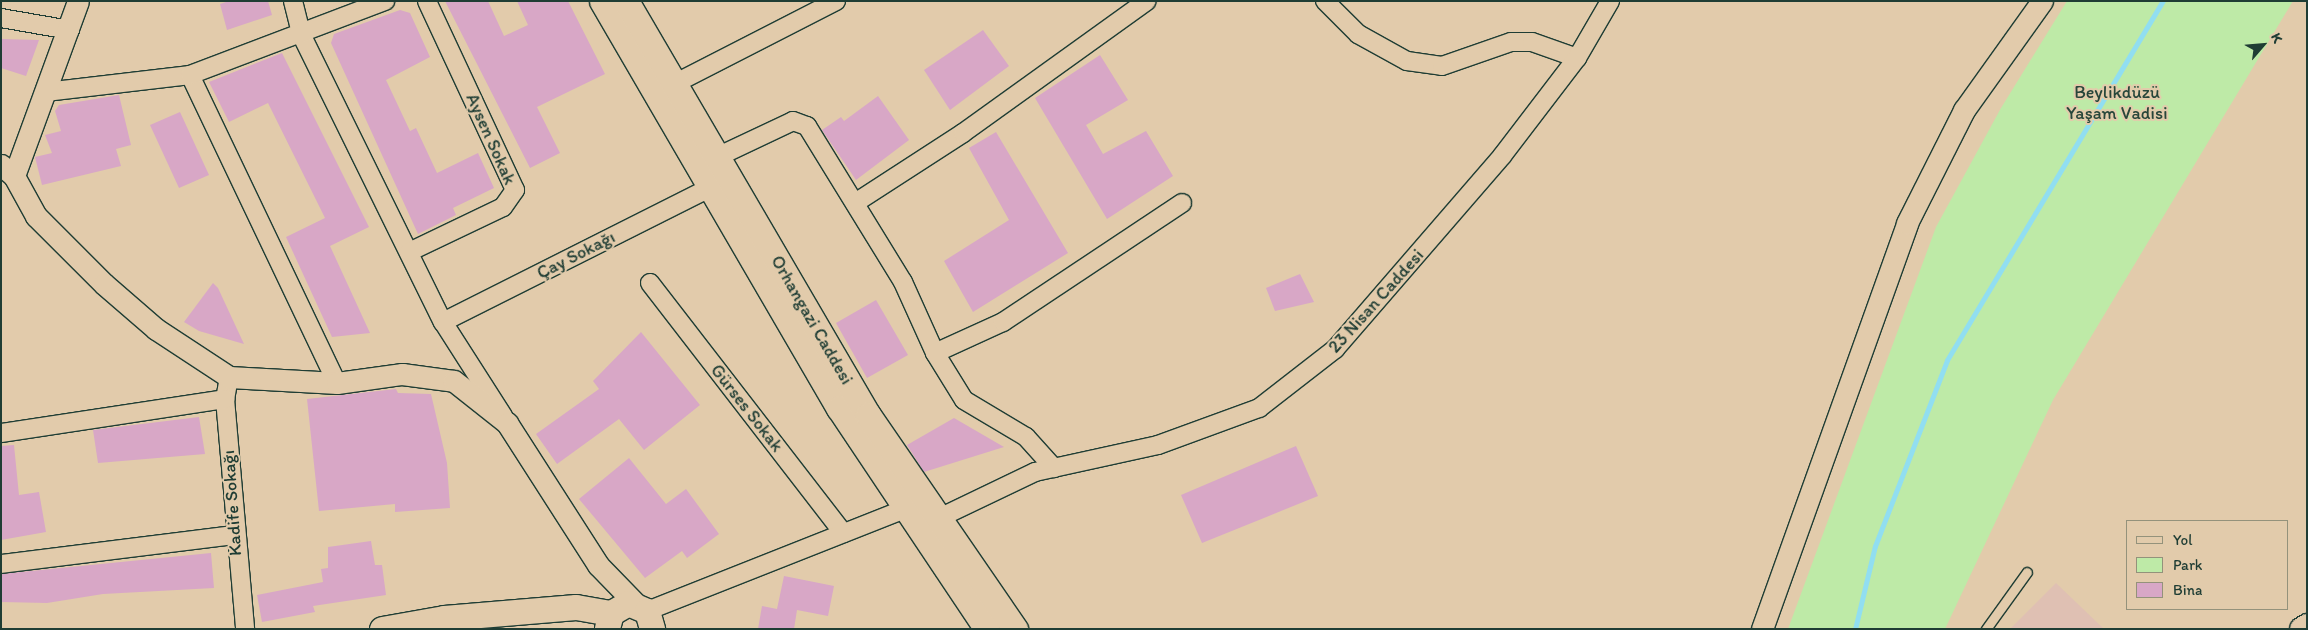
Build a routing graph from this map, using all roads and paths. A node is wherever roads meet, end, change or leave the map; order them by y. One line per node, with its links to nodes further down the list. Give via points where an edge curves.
1 (78, 1): 13 (street)
2 (293, 1): 14 (street)
3 (385, 1): 14 (street)
4 (427, 1): 24 (street, Aysen Sokak, via 515,190 502,207)
5 (602, 1): 21 (main road, Orhangazi Caddesi)
6 (626, 1): 17 (main road, Orhangazi Caddesi)
7 (836, 1): 17 (street)
8 (1147, 1): 22 (street, via 962,133)
9 (1325, 1): 15 (street, via 1358,34 1407,61 1442,66 1511,42 1532,42)
10 (1610, 1): 15 (street, 23 Nisan Caddesi)
11 (2042, 1): 46 (street, via 1964,110 1907,223)
12 (1, 18): 13 (street)
13 (70, 30): 18 (street)
14 (302, 36): 16 (street); 24 (street)
15 (1577, 58): 33 (street, 23 Nisan Caddesi, via 1502,156 1335,349 1259,408 1158,445)
16 (190, 75): 18 (street); 29 (street)
17 (674, 84): 19 (main road, Orhangazi Caddesi)
18 (46, 92): 20 (street)
19 (717, 157): 22 (street, via 793,121 807,126); 35 (main road, Orhangazi Caddesi, via 868,415)
20 (8, 170): 28 (street, via 36,216 104,284 156,329)
21 (710, 188): 26 (street, Çay Sokağı); 34 (main road, Orhangazi Caddesi)
22 (855, 203): 27 (street, via 903,282)
23 (1182, 203): 27 (street, via 1003,322)
24 (409, 252): 26 (street)
25 (650, 283): 36 (street, Gürses Sokak)
26 (443, 322): 31 (street)
27 (935, 353): 33 (street, via 964,400 1026,436)
28 (229, 377): 29 (street); 30 (street, Kadife Sokağı)
29 (338, 383): 31 (street, via 402,374 454,381)
30 (224, 400): 32 (street); 37 (street, Kadife Sokağı)
31 (507, 423): 40 (street)
32 (1, 433)
33 (1054, 468): 35 (street, 23 Nisan Caddesi, via 1035,472)
34 (904, 509): 36 (street); 44 (main road, Orhangazi Caddesi)
35 (937, 519): 45 (main road, Orhangazi Caddesi)
36 (843, 533): 40 (street)
37 (233, 535): 38 (street); 42 (street, Kadife Sokağı)
38 (1, 564)
39 (2027, 572): 47 (lane)
40 (635, 617): 43 (main road, via 576,607 444,618)
41 (2307, 626): 48 (main road)
42 (245, 629)
43 (382, 629)
44 (988, 629)
45 (1015, 629)
46 (1762, 629)
47 (1986, 629)
48 (2302, 629)

